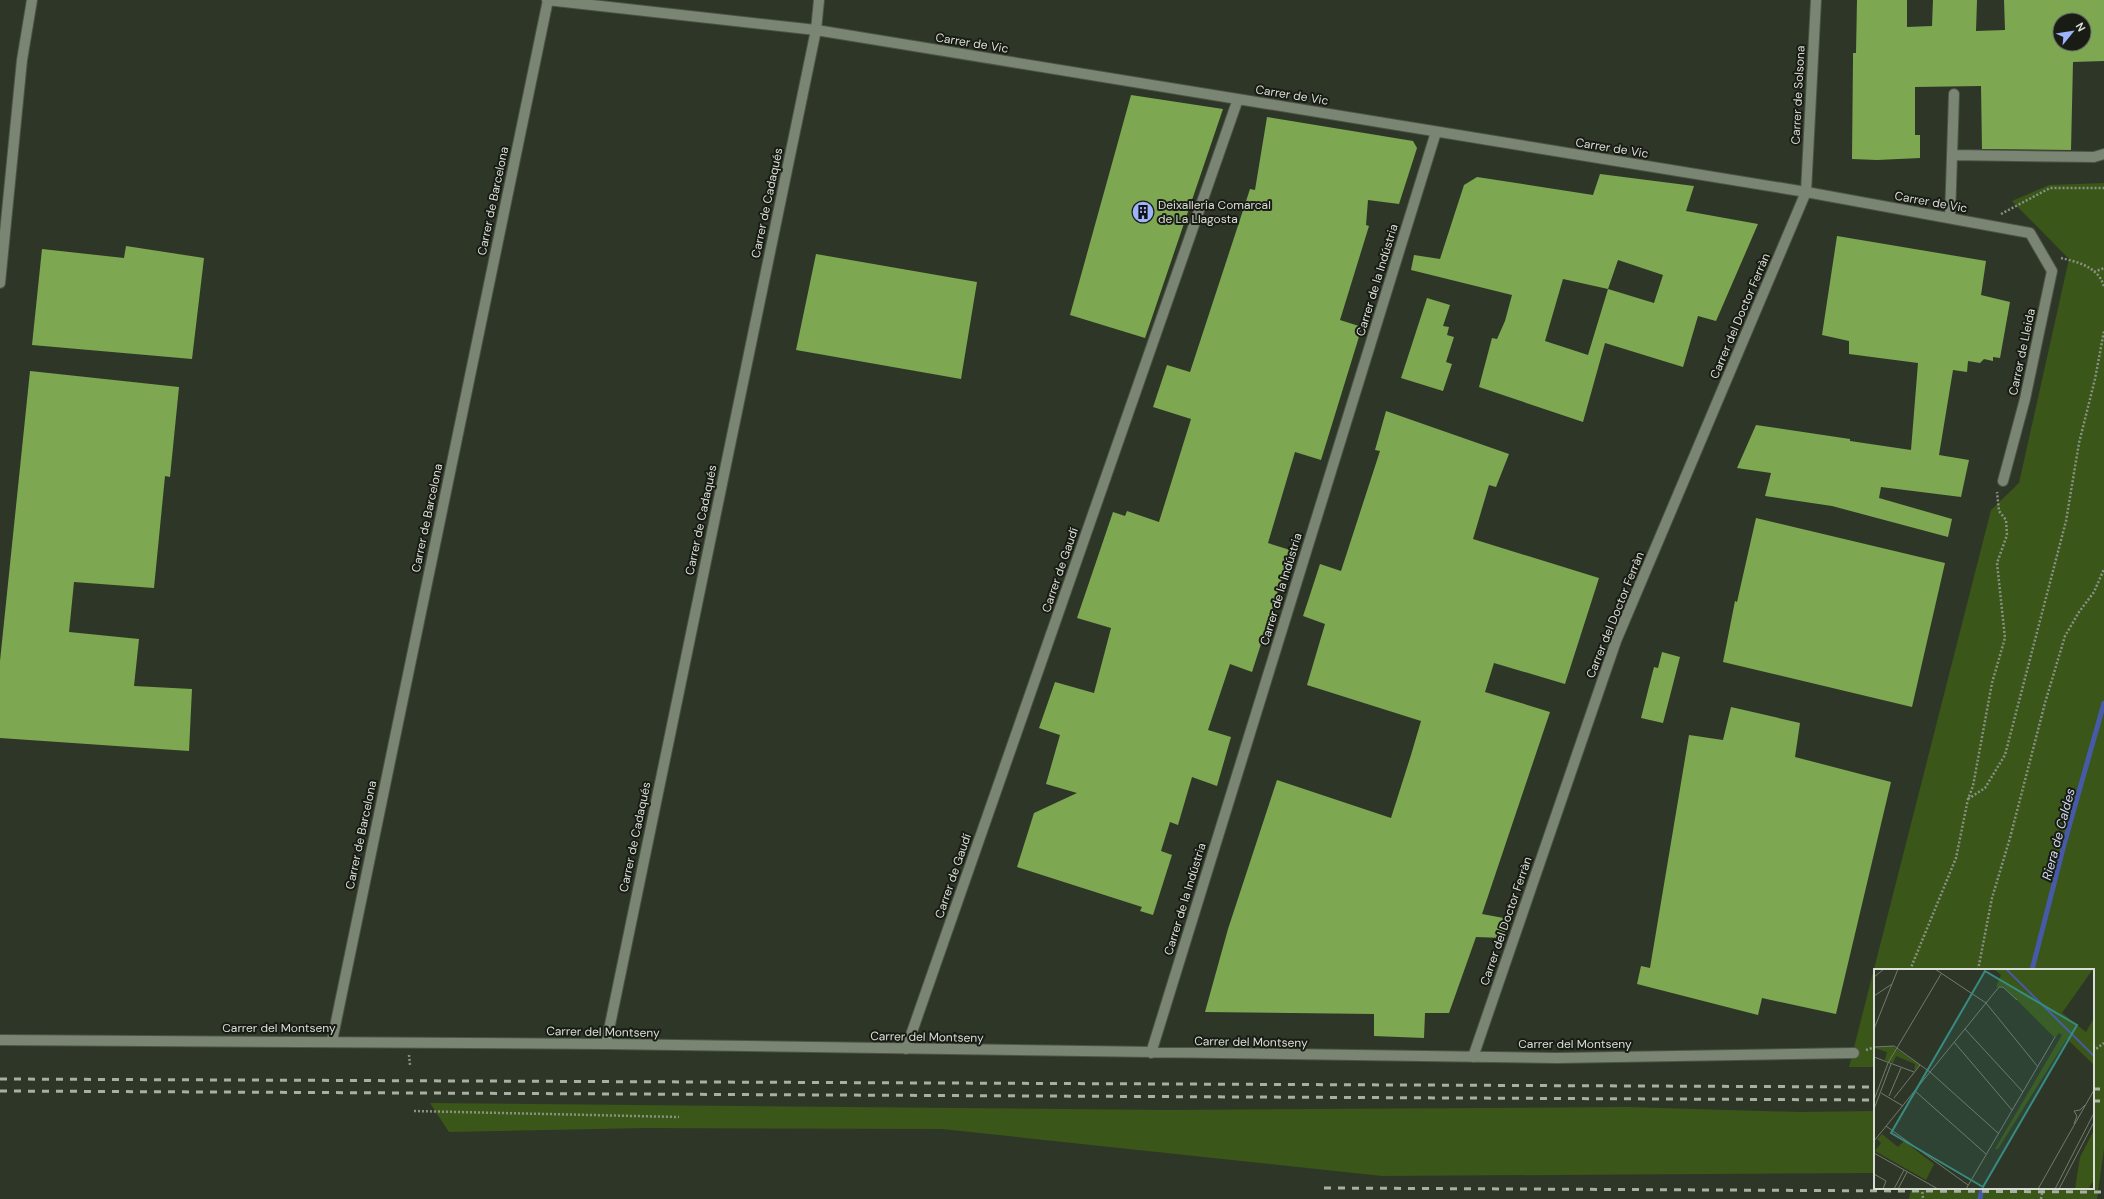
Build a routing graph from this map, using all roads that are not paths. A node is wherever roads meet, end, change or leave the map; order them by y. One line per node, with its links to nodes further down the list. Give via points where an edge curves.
1 (32, 0): 14 (street, via 22,60)
2 (548, 0): 5 (street, Carrer de Vic); 17 (street, Carrer de Barcelona)
3 (819, 0): 5 (street, Carrer de Cadaqués)
4 (1816, 0): 11 (street, Carrer de Solsona)
5 (816, 30): 7 (street, Carrer de Vic); 18 (street, Carrer de Cadaqués)
6 (1954, 94): 10 (street)
7 (1238, 99): 8 (street, Carrer de Vic); 19 (street, Carrer de Gaudí)
8 (1436, 132): 11 (street, Carrer de Vic); 20 (street, Carrer de la Indústria)
9 (2104, 154): 10 (street, via 2094,157)
10 (1952, 155): 12 (street)
11 (1806, 192): 12 (street, Carrer de Vic); 22 (street, Carrer del Doctor Ferràn, via 1616,641)
12 (1950, 218): 13 (street, Carrer de Vic)
13 (2030, 232): 15 (street, Carrer de Lleida, via 2052,271 2025,399)
14 (0, 283)
15 (2003, 481)
16 (0, 1040): 17 (street, Carrer del Montseny)
17 (332, 1041): 18 (street, Carrer del Montseny)
18 (606, 1044): 19 (street, Carrer del Montseny)
19 (906, 1049): 20 (street, Carrer del Montseny)
20 (1151, 1053): 22 (street, Carrer del Montseny)
21 (1854, 1053): 22 (street, Carrer del Montseny)
22 (1473, 1058)

